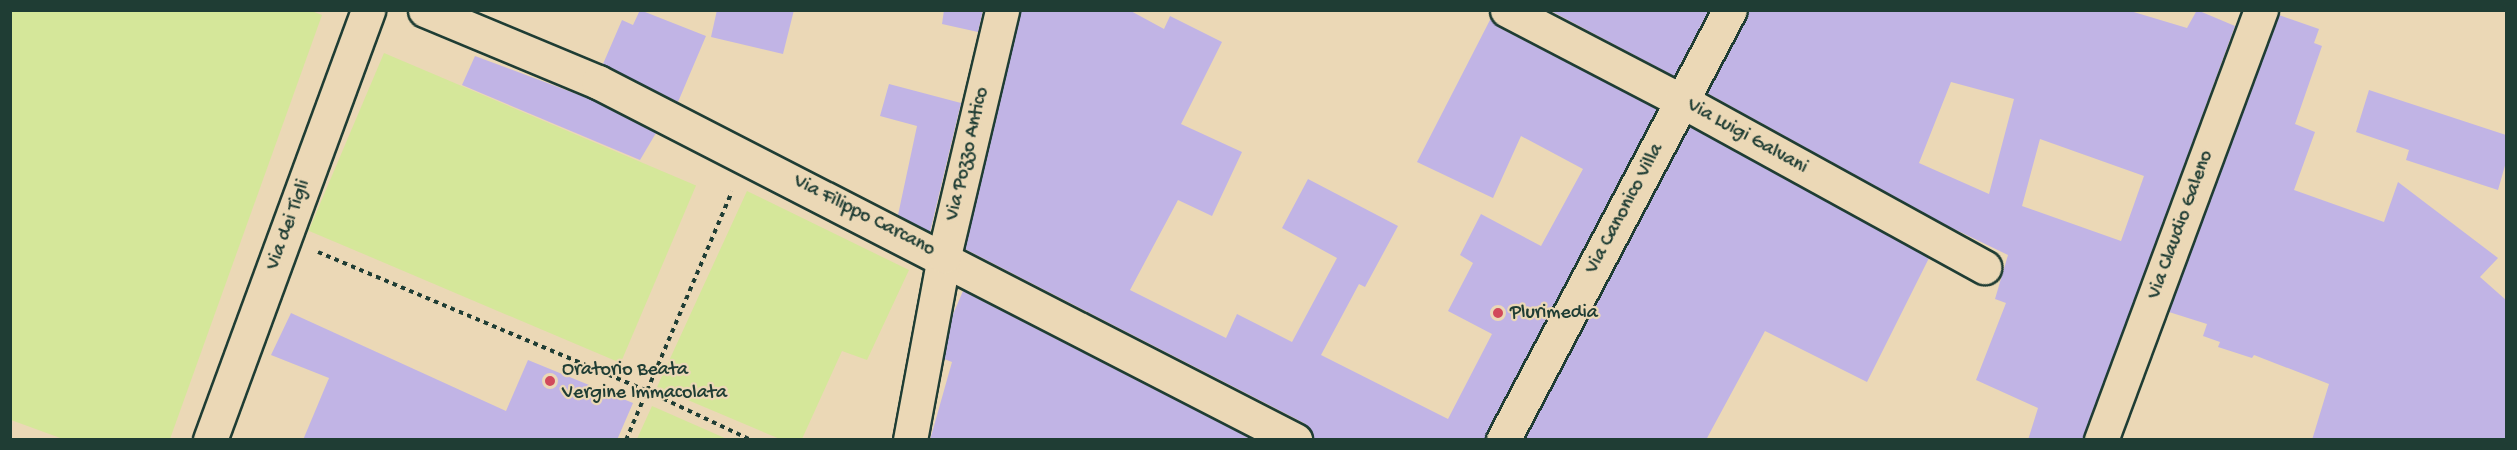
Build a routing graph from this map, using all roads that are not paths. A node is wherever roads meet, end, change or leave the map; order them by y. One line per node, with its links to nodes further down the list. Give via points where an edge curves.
1 (368, 10): 10 (street, Via dei Tigli)
2 (425, 10): 8 (street, Via Filippo Carcano, via 598,82)
3 (1002, 10): 8 (street, Via Pozzo Antico)
4 (1508, 10): 7 (street, Via Luigi Galvani)
5 (1730, 10): 7 (street, Via Canonico Villa)
6 (2261, 10): 14 (street, Via Claudio Galeno)
7 (1682, 100): 9 (street, Via Luigi Galvani); 13 (street, Via Canonico Villa)
8 (944, 256): 11 (street, Via Pozzo Antico); 12 (street, Via Filippo Carcano)
9 (1984, 267)
10 (210, 440)
11 (910, 440)
12 (1295, 440)
13 (1503, 440)
14 (2102, 440)

